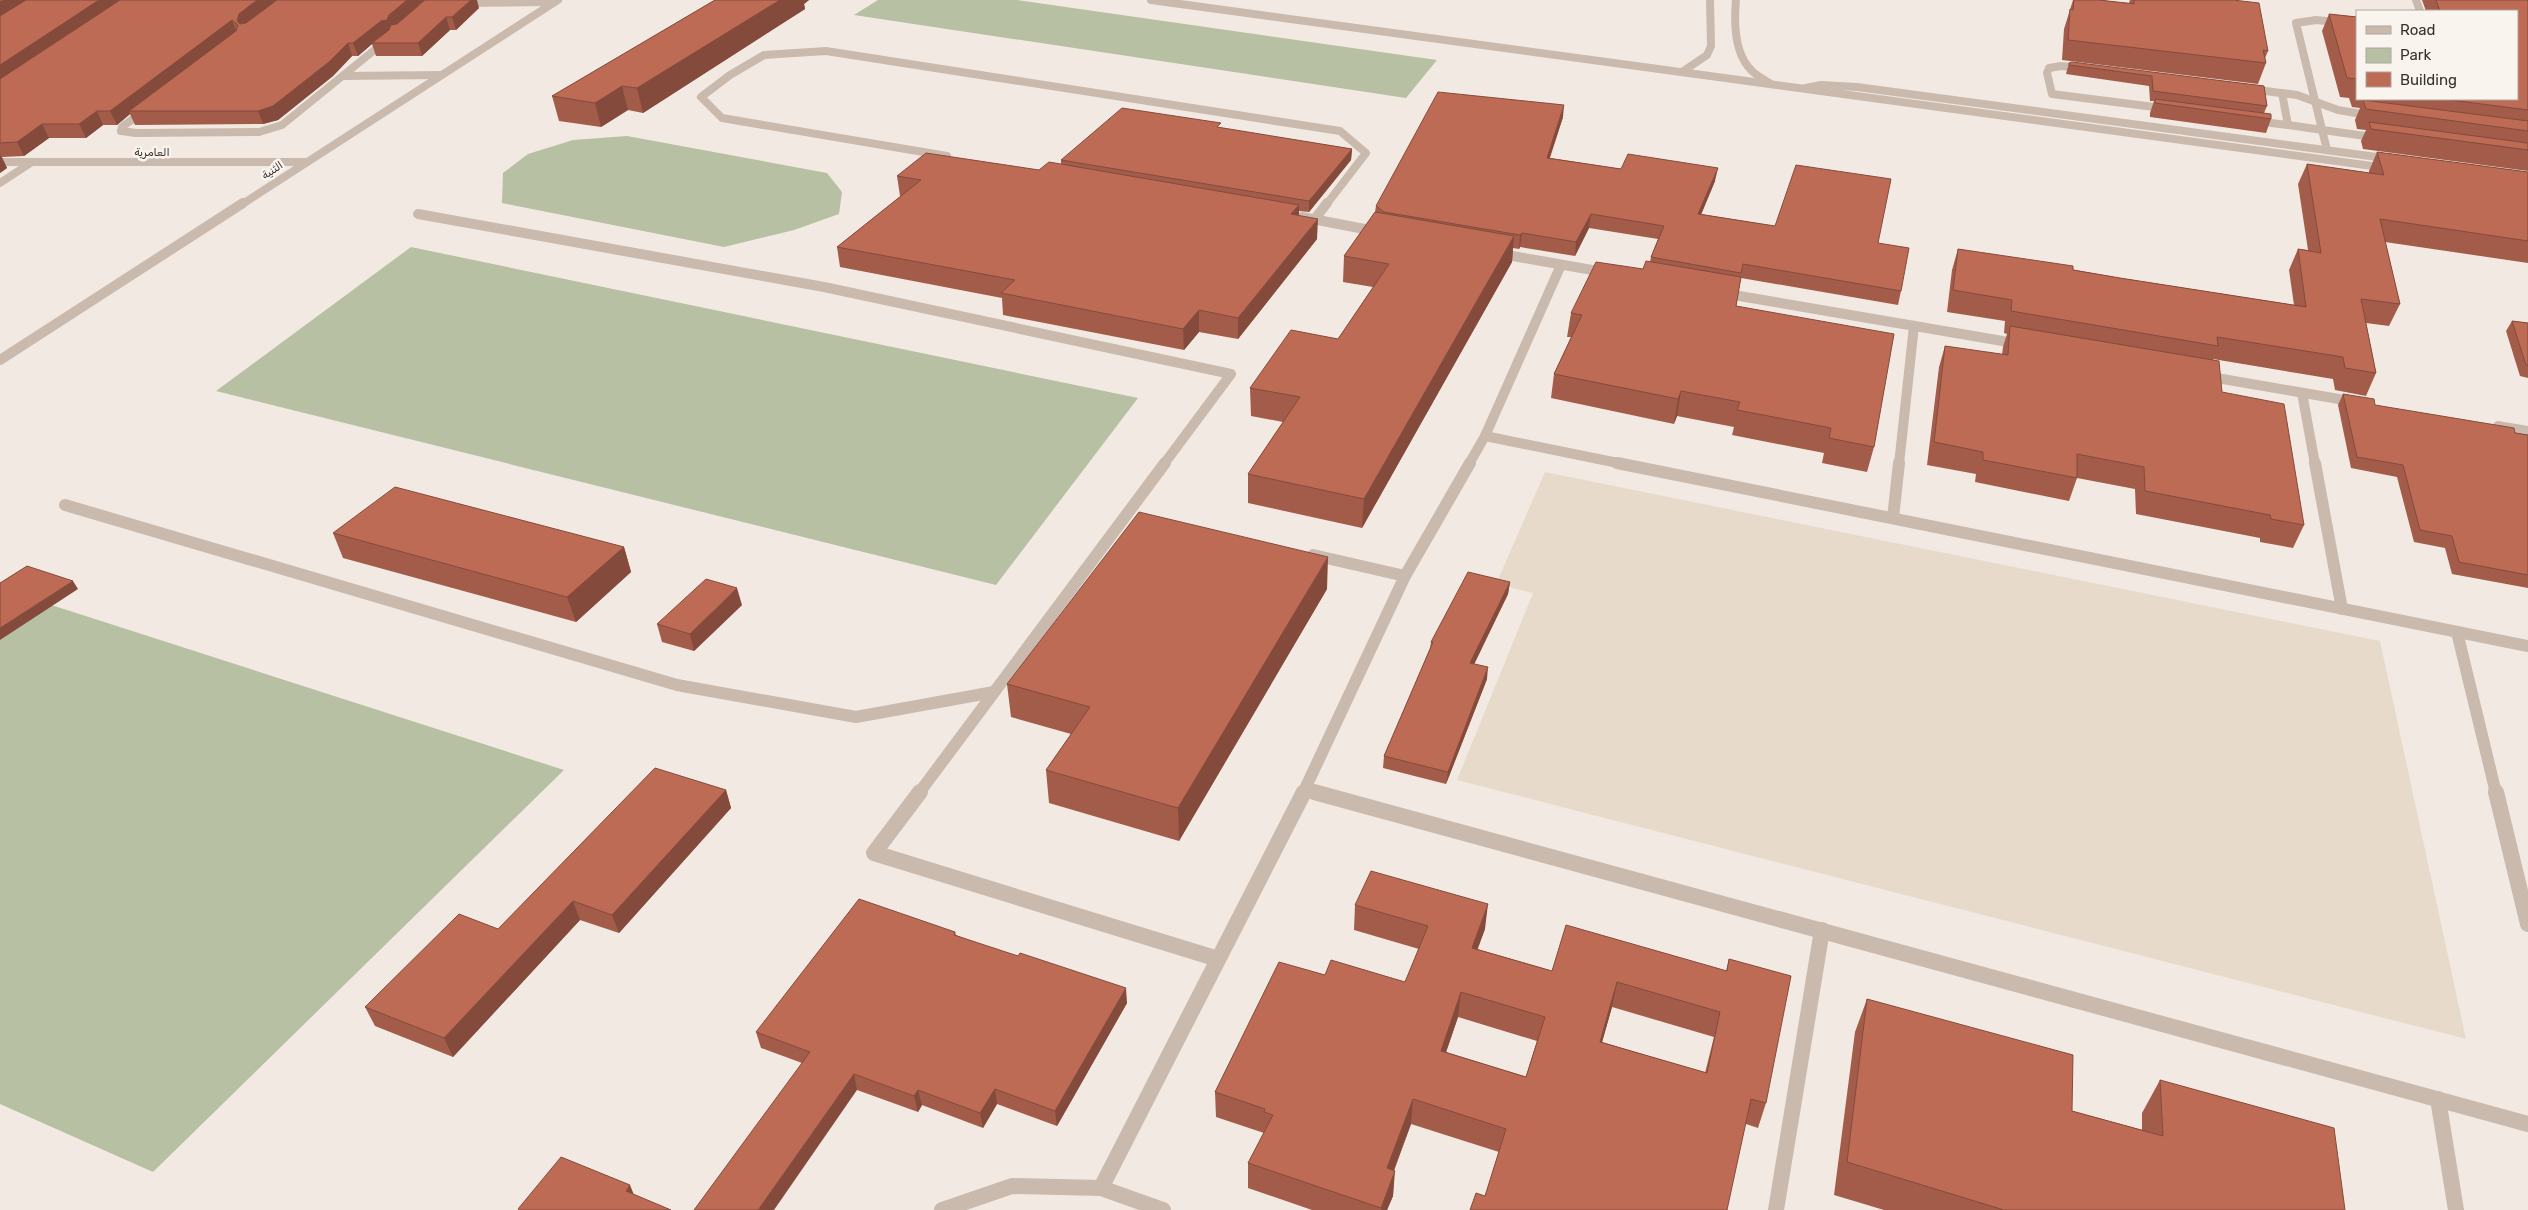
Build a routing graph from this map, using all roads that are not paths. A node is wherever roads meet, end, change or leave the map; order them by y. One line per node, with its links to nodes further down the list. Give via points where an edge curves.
1 (1151, 0): 11 (street)
2 (1710, 0): 11 (street, via 1711,46 1706,55)
3 (1736, 0): 15 (street, via 1735,12 1744,59 1749,70)
4 (556, 1): 5 (street); 6 (street, الثنية)
5 (450, 2)
6 (543, 9): 7 (street); 12 (street, الثنية)
7 (459, 10)
8 (2356, 24): 21 (street, via 2312,20 2296,23)
9 (389, 38): 13 (street)
10 (2088, 69): 20 (street, via 2049,68 2046,73)
11 (1682, 72): 15 (street)
12 (441, 75): 13 (street); 14 (street, الثنية)
13 (344, 76): 16 (street)
14 (428, 83): 16 (street); 39 (street, الثنية)
15 (1771, 84): 17 (street)
16 (334, 85): 23 (street, via 282,126 259,132 121,131)
17 (1806, 88): 25 (street, via 1845,85); 29 (street)
18 (2244, 88): 19 (street)
19 (2282, 93): 21 (street); 30 (street)
20 (2052, 94): 22 (street); 25 (street)
21 (2316, 101): 27 (street, via 2338,110); 32 (street)
22 (2120, 103): 24 (street); 26 (street)
23 (153, 104)
24 (2179, 111)
25 (2056, 113): 26 (street); 29 (street)
26 (2104, 114): 31 (street); 34 (street)
27 (2384, 118)
28 (2248, 120): 30 (street)
29 (2055, 122): 31 (street)
30 (2288, 125): 32 (street)
31 (2105, 129): 40 (street)
32 (2323, 130): 33 (street); 34 (street)
33 (2386, 139)
34 (2327, 150): 36 (street)
35 (955, 158): 44 (street, via 722,118 701,97 764,55 826,51 1340,131 1366,153)
36 (2404, 160)
37 (0, 162): 38 (street, العامرية)
38 (32, 162): 39 (street, العامرية); 41 (street)
39 (305, 162): 52 (street, الثنية)
40 (2400, 170)
41 (0, 183)
42 (418, 214): 66 (street, via 824,287 1231,374 1133,513)
43 (1294, 216): 44 (street)
44 (1314, 220): 45 (street)
45 (1390, 234)
46 (1485, 251): 47 (street)
47 (1561, 265): 48 (street); 58 (street)
48 (1620, 275)
49 (1708, 290): 50 (street)
50 (1914, 326): 51 (street); 60 (street)
51 (2030, 346)
52 (0, 360)
53 (2195, 374): 54 (street)
54 (2302, 392): 55 (street); 63 (street)
55 (2371, 404)
56 (2489, 425): 57 (street)
57 (2528, 432)
58 (1485, 436): 60 (street); 62 (street)
59 (65, 505): 66 (street, via 677,685 856,717)
60 (1893, 518): 63 (street)
61 (1300, 552): 62 (street)
62 (1405, 576): 67 (street)
63 (2342, 609): 64 (street)
64 (2457, 632): 65 (street); 68 (street)
65 (2528, 646)
66 (994, 692): 70 (street, via 874,853)
67 (1305, 789): 69 (street); 70 (street)
68 (2528, 924)
69 (1822, 930): 71 (street); 76 (street)
70 (1218, 958): 73 (street)
71 (2438, 1099): 72 (street); 77 (street)
72 (2528, 1124)
73 (1101, 1188): 74 (street, via 1012,1186); 75 (street)
74 (942, 1210)
75 (1163, 1210)
76 (1776, 1210)
77 (2456, 1210)

